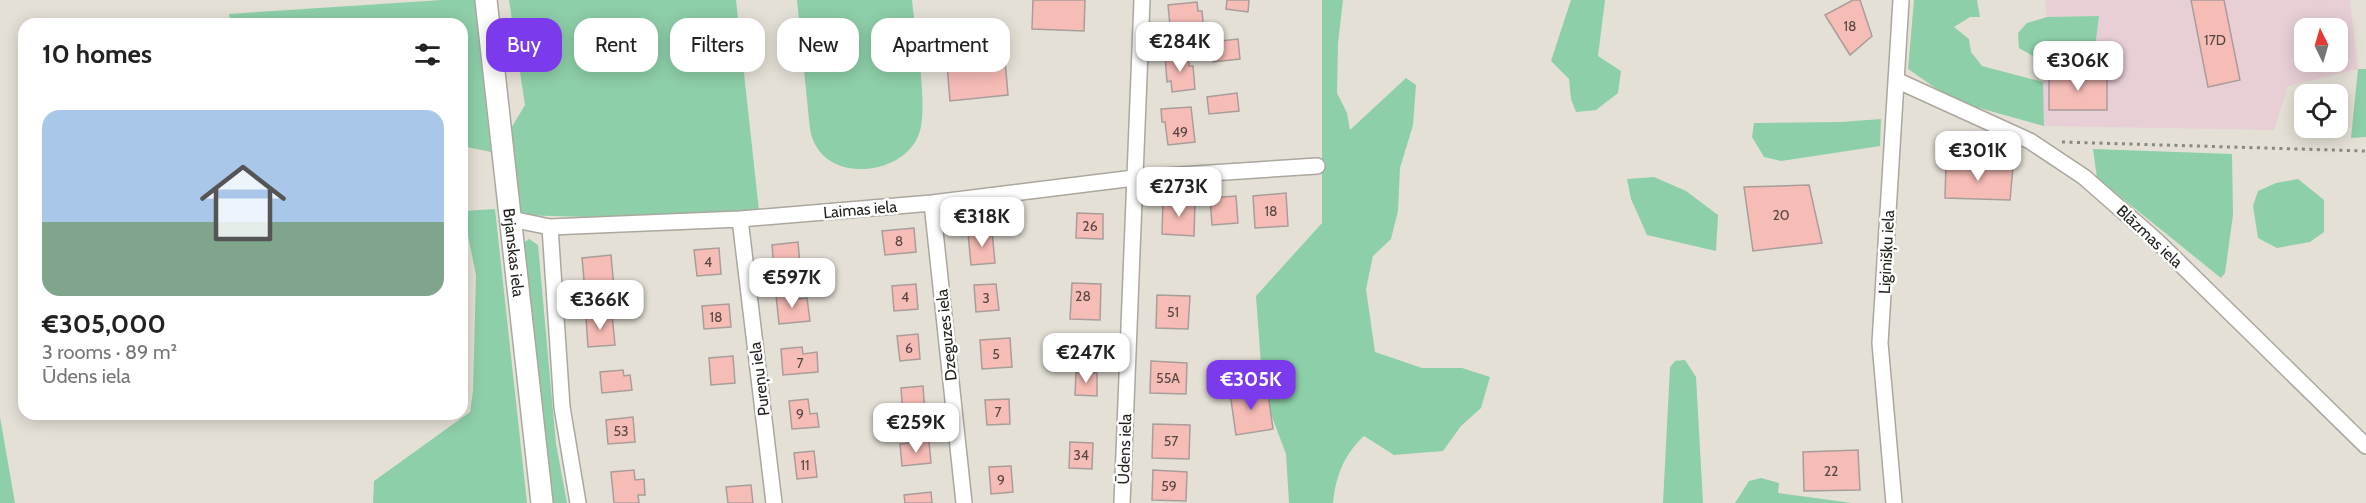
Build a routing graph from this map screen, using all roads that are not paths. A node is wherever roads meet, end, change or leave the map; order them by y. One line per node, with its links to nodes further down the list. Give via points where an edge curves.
1 (486, 0): 8 (main road, Brjanskas iela)
2 (1142, 0): 6 (street, Ūdens iela)
3 (1901, 0): 4 (street, Liginišķu iela)
4 (1896, 80): 11 (street, Blāzmas iela, via 2030,141 2084,177 2158,242); 17 (street, Liginišķu iela, via 1880,343)
5 (1317, 166): 6 (street, Laimas iela)
6 (1134, 178): 7 (street, Laimas iela); 16 (street, Ūdens iela)
7 (932, 203): 9 (street, Laimas iela); 15 (street, Dzeguzes iela)
8 (511, 219): 10 (street, Laimas iela); 12 (main road, Brjanskas iela)
9 (740, 219): 10 (street, Laimas iela); 14 (street, Pureņu iela)
10 (550, 227): 13 (street, via 562,407)
11 (2366, 446)
12 (542, 503)
13 (578, 503)
14 (774, 503)
15 (964, 503)
16 (1122, 503)
17 (1894, 503)

